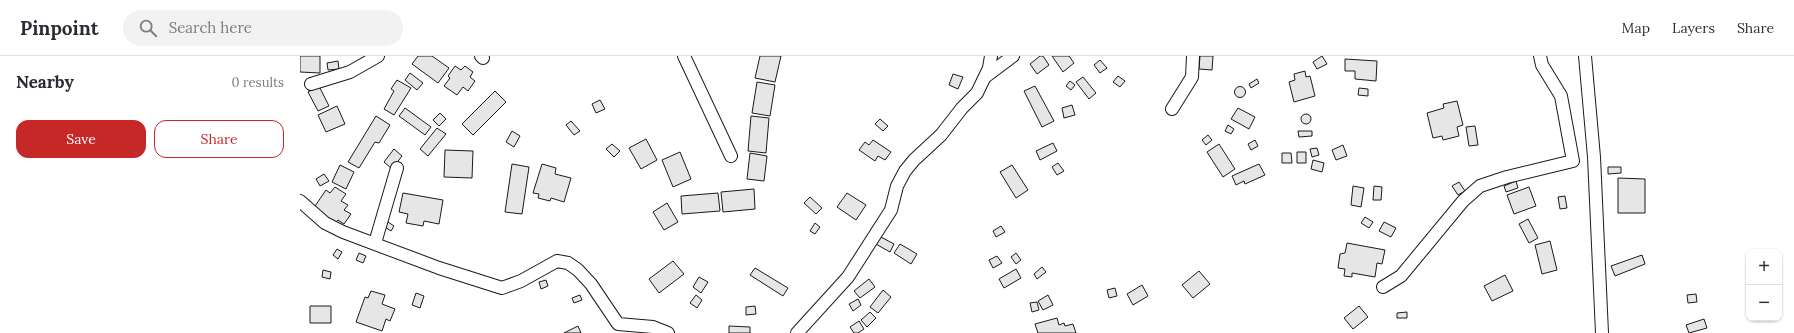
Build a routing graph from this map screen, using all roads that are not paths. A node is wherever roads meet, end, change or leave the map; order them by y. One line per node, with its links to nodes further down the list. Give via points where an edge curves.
1 (378, 56): 9 (street, via 350,72)
2 (684, 56): 11 (street)
3 (992, 56): 8 (street)
4 (1013, 56): 8 (street)
5 (1193, 56): 10 (street, via 1192,77)
6 (1540, 56): 15 (street, via 1542,65 1561,96 1573,161 1480,186 1463,201 1401,276)
7 (1585, 56): 18 (street, via 1594,157)
8 (984, 77): 17 (street, via 977,93 941,135 905,171 897,186 891,210 848,277)
9 (311, 84)
10 (1172, 109)
11 (731, 156)
12 (397, 168): 14 (street)
13 (300, 201): 14 (street, via 325,223)
14 (375, 244): 16 (street, via 502,288 521,281 557,261 568,263 592,284 618,324 653,327)
15 (1383, 287)
16 (668, 333)
17 (797, 333)
18 (1602, 333)

